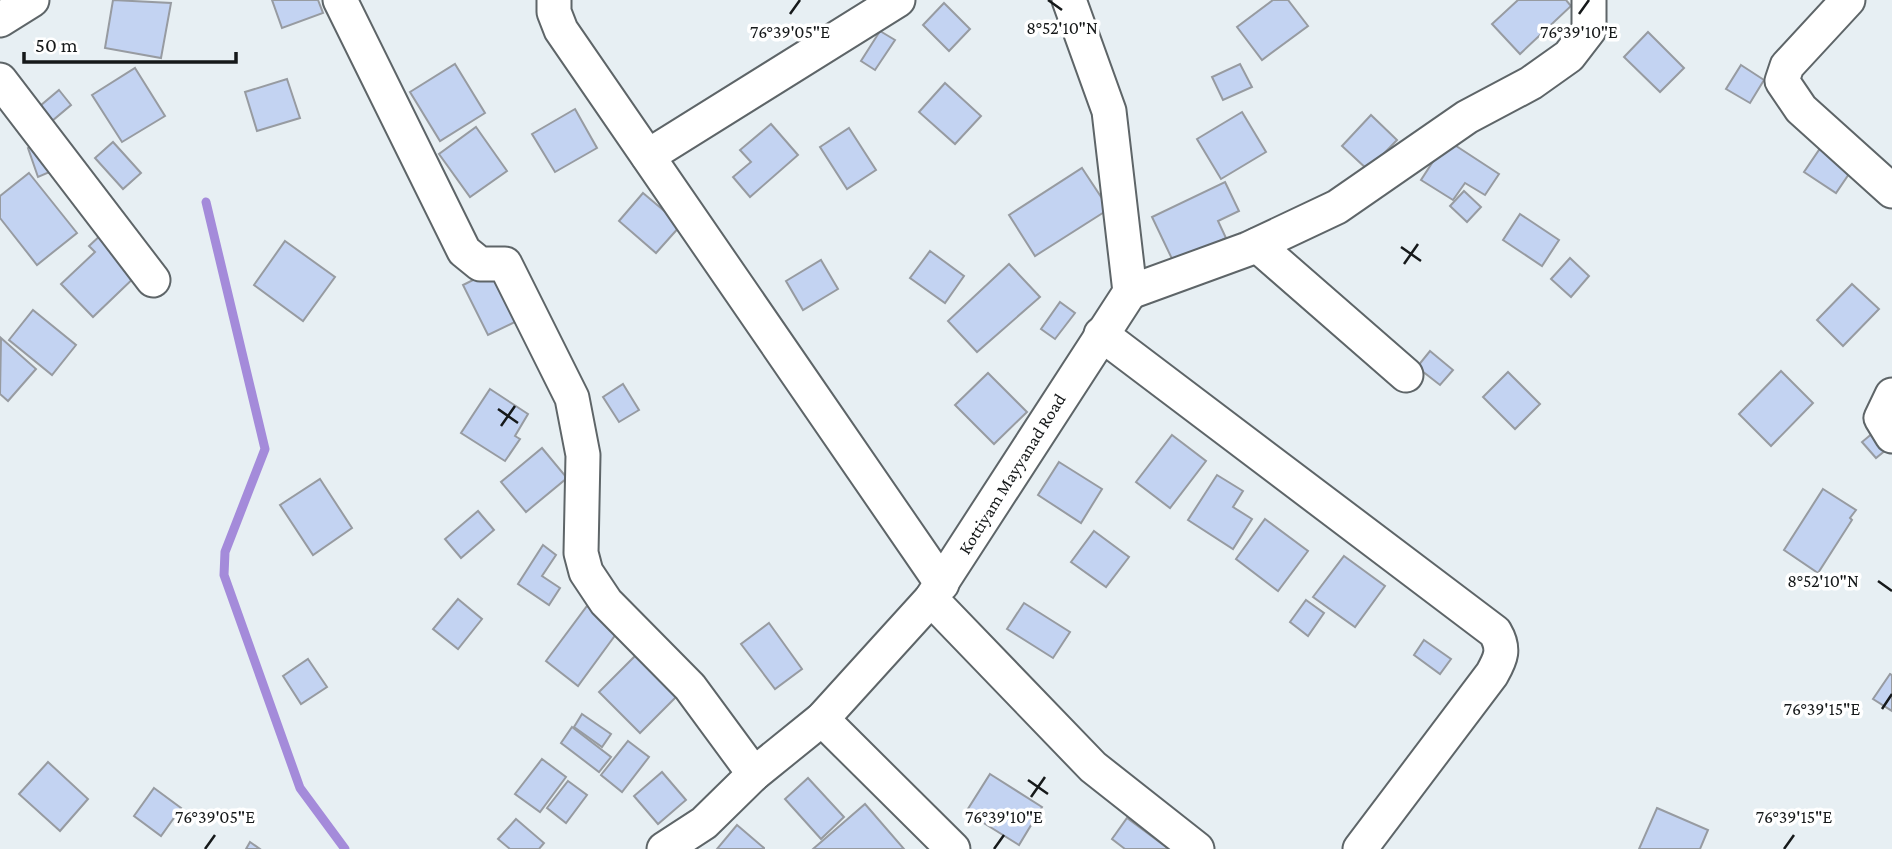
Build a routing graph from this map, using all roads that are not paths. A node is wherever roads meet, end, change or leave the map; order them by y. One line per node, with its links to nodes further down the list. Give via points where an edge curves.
1 (32, 0): 8 (street)
2 (340, 0): 21 (street, via 464,251 480,264 505,264 572,398 583,455 580,553 586,572 607,602 690,687)
3 (554, 0): 10 (street, via 561,30)
4 (898, 0): 10 (street)
5 (1069, 0): 14 (street, via 1109,111)
6 (1589, 0): 12 (street, via 1589,30 1569,56 1531,83 1467,117 1337,207)
7 (1848, 0): 11 (street, via 1787,66 1782,81 1801,108)
8 (0, 20)
9 (0, 80): 13 (street)
10 (648, 156): 19 (street)
11 (1892, 191)
12 (1257, 245): 14 (street); 16 (street)
13 (153, 280)
14 (1130, 292): 15 (street, Kottiyam Mayyanad Road)
15 (1101, 334): 19 (street, Kottiyam Mayyanad Road); 25 (street, via 1495,632 1503,644 1492,674)
16 (1406, 375)
17 (1892, 395): 18 (street, via 1881,418)
18 (1892, 436)
19 (936, 592): 20 (street, Kottiyam Mayyanad Road); 24 (street, via 1093,767)
20 (822, 719): 21 (street, Kottiyam Mayyanad Road); 22 (street)
21 (754, 774): 23 (street, Kottiyam Mayyanad Road, via 704,823)
22 (946, 847)
23 (664, 849)
24 (1197, 849)
25 (1360, 849)

